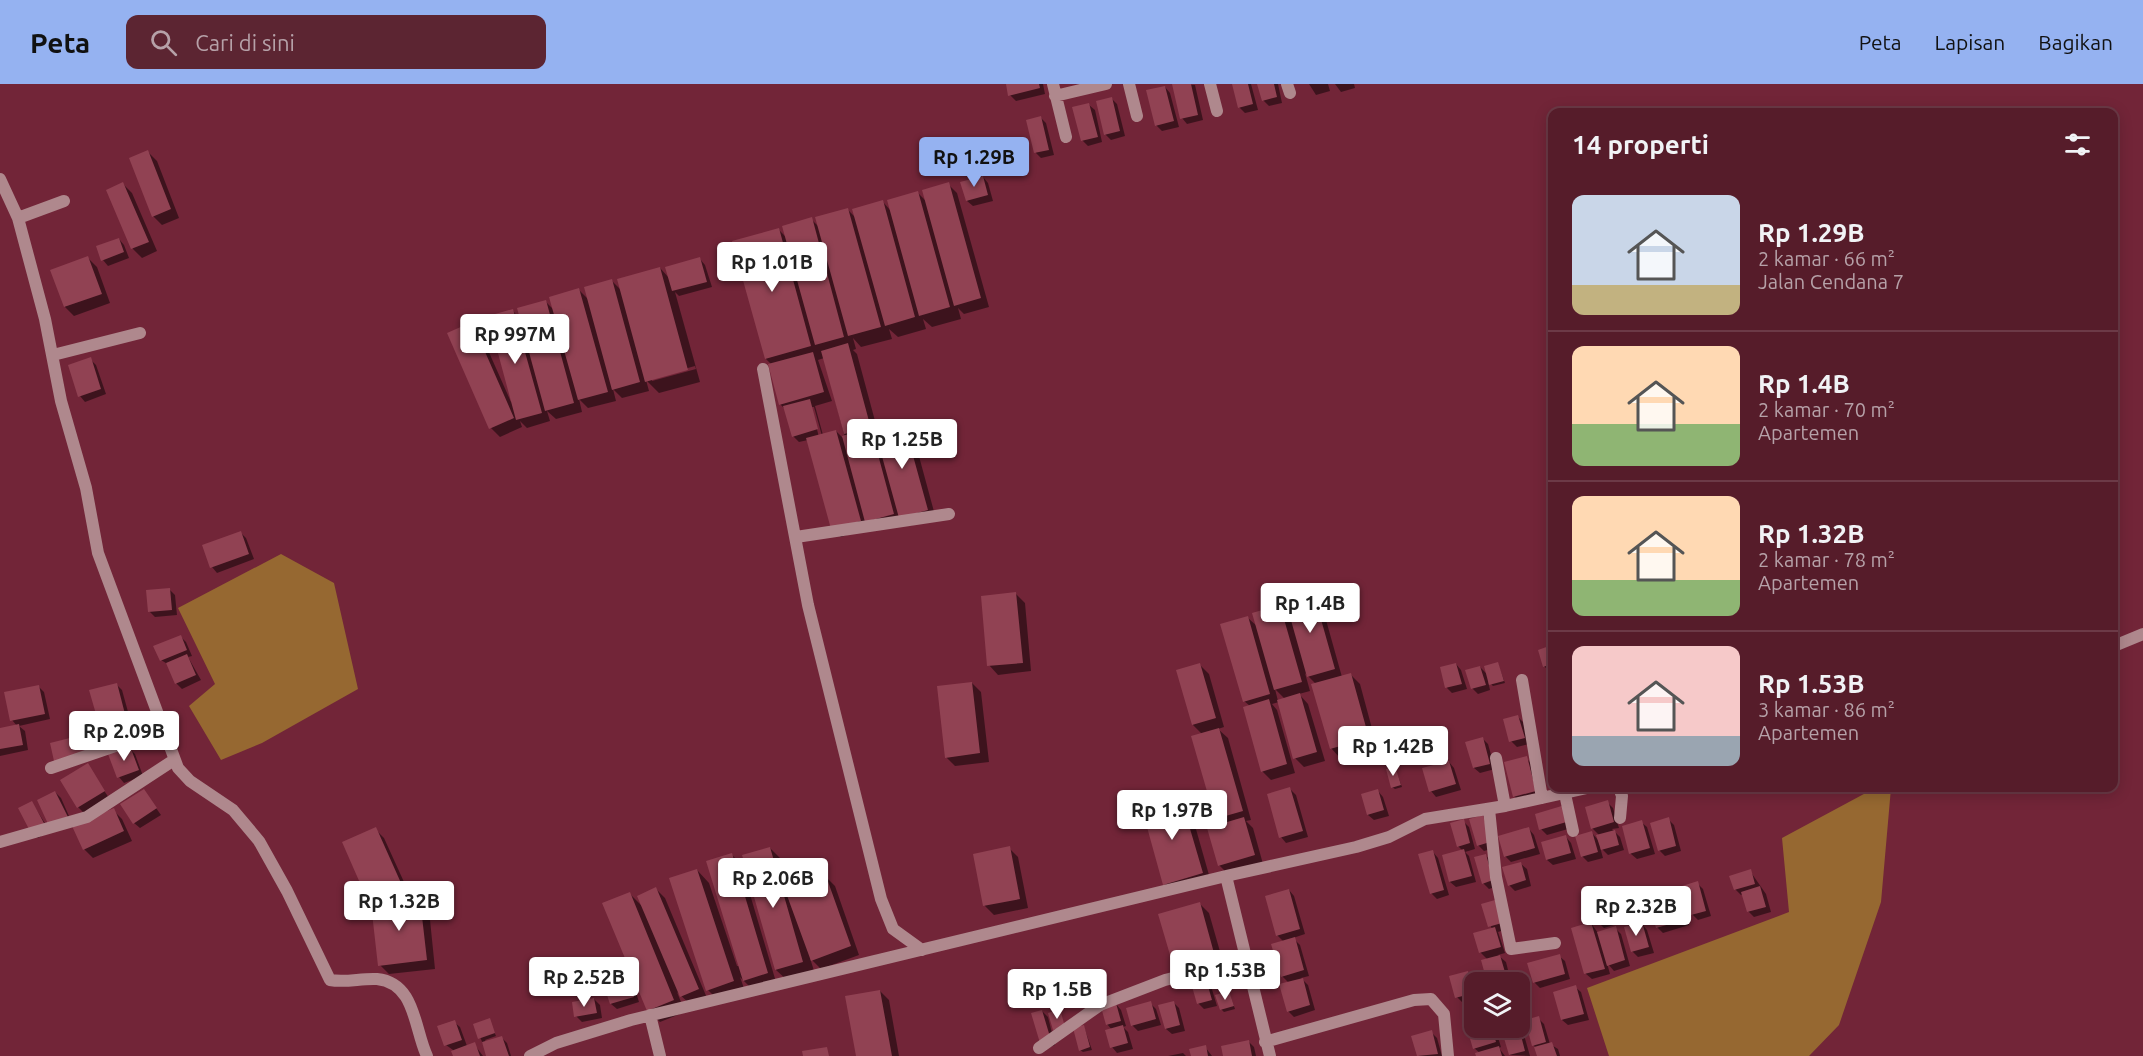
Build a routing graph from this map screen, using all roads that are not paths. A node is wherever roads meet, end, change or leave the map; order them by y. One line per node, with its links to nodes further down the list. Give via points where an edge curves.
1 (1106, 84): 4 (street)
2 (1129, 84): 6 (street)
3 (1210, 84): 5 (street)
4 (1054, 90): 7 (street)
5 (1217, 111)
6 (1137, 116)
7 (1066, 137)
8 (0, 179): 10 (street)
9 (64, 201): 10 (street)
10 (18, 218): 12 (street)
11 (140, 333): 12 (street)
12 (53, 355): 19 (street, via 98,553)
13 (763, 369): 15 (street)
14 (949, 514): 15 (street)
15 (796, 537): 34 (street, via 826,683 885,916 893,929)
16 (2143, 634): 17 (street)
17 (2118, 644)
18 (1522, 680): 26 (street)
19 (162, 730): 21 (street); 22 (street)
20 (1496, 758): 27 (street)
21 (174, 760): 31 (street, via 87,817); 39 (street, via 190,781 233,810 259,841 330,980 389,981 403,991 415,1013 420,1041)
22 (51, 768)
23 (1572, 792): 25 (street)
24 (1620, 792): 29 (street)
25 (1565, 794): 26 (street); 30 (street)
26 (1542, 798): 27 (street)
27 (1505, 806): 28 (street)
28 (1488, 809): 32 (street, via 1425,819 1389,837 1356,847); 33 (street, via 1496,877 1511,949)
29 (1620, 818)
30 (1573, 831)
31 (0, 842)
32 (1226, 876): 34 (street); 35 (street)
33 (1555, 943)
34 (922, 950): 36 (street)
35 (1244, 960): 37 (street); 38 (street, via 1165,980 1100,1005)
36 (650, 1015): 40 (street, via 556,1043); 41 (street)
37 (1265, 1042): 42 (street); 43 (street, via 1414,1000 1431,999 1444,1014)
38 (1039, 1048)
39 (428, 1056)
40 (530, 1056)
41 (660, 1056)
42 (1270, 1056)
43 (1448, 1056)

